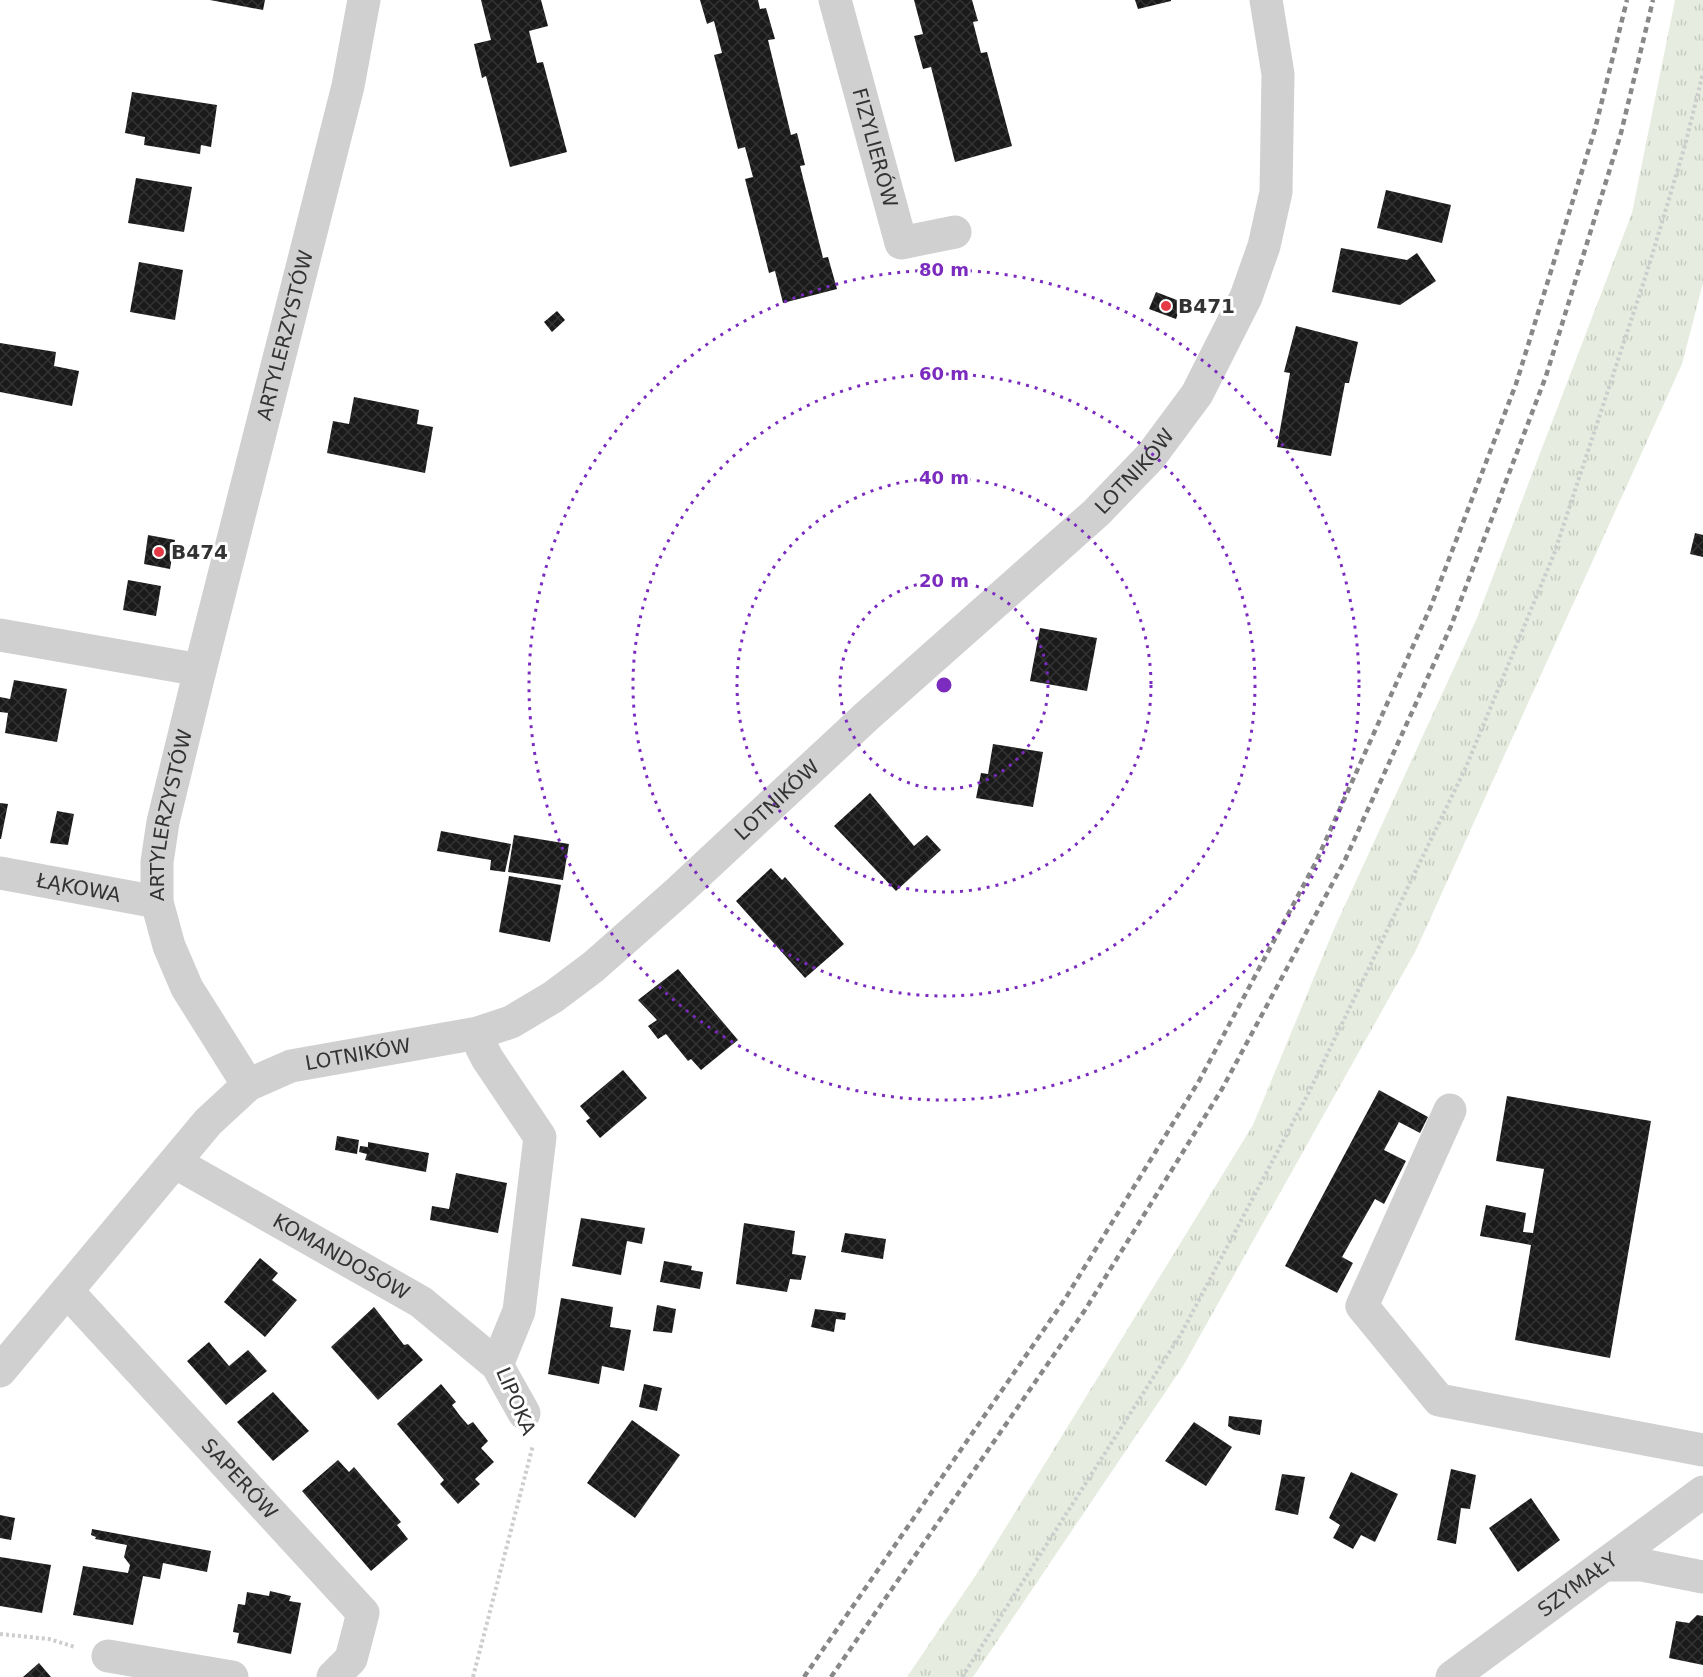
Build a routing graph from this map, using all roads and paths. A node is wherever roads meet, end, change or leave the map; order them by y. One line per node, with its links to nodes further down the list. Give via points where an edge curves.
1 (364, 0): 7 (street, ARTYLERZYSTÓW, via 348,86)
2 (835, 0): 5 (street, FIZYLIERÓW, via 901,243)
3 (1266, 0): 10 (street, LOTNIKÓW, via 1278,74 1275,192 1264,246 1246,297 1197,394 1151,456 1096,513 593,967 511,1022)
4 (1703, 73): 27 (path, via 1647,272 1554,554 1466,767 1308,1094 1181,1334)
5 (955, 232)
6 (0, 635): 7 (street)
7 (200, 670): 9 (street, ARTYLERZYSTÓW, via 163,822)
8 (0, 873): 9 (street, ŁĄKOWA)
9 (157, 902): 11 (street, ARTYLERZYSTÓW, via 169,946 187,988)
10 (478, 1033): 11 (street, LOTNIKÓW, via 291,1066); 15 (street, LIPOKA, via 487,1058 540,1137 519,1311)
11 (248, 1085): 13 (street, LOTNIKÓW, via 208,1122)
12 (1450, 1110): 18 (street, via 1362,1306 1439,1400)
13 (176, 1163): 14 (street, LOTNIKÓW); 15 (street, KOMANDOSÓW, via 421,1302)
14 (68, 1292): 16 (street, LOTNIKÓW); 25 (street, SAPERÓW, via 363,1613 351,1659)
15 (497, 1365): 17 (street, LIPOKA)
16 (0, 1371)
17 (524, 1413): 26 (path, LIPOKA, via 534,1439)
18 (1703, 1450)
19 (1703, 1492): 20 (street, SZYMAŁY)
20 (1604, 1565): 21 (street, via 1642,1565); 28 (street, SZYMAŁY)
21 (1703, 1577)
22 (0, 1634): 23 (path, via 49,1639)
23 (116, 1667): 24 (street)
24 (232, 1677)
25 (333, 1677)
26 (473, 1677)
27 (962, 1677)
28 (1452, 1677)

